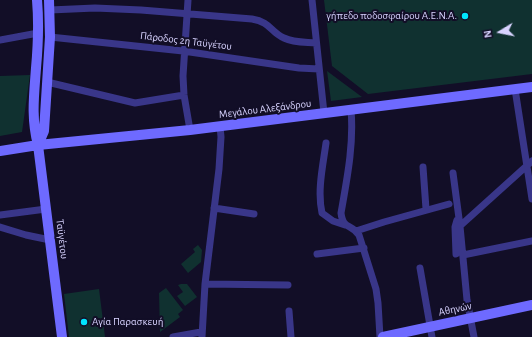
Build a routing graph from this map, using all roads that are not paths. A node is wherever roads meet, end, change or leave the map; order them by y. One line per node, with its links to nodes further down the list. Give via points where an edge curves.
1 (37, 0): 6 (street, Ταϋγέτου)
2 (188, 0): 5 (street)
3 (312, 0): 9 (street)
4 (50, 5): 5 (street); 7 (street, Ταϋγέτου)
5 (187, 13): 9 (street, via 260,20 283,38); 10 (street)
6 (38, 33): 8 (street); 21 (street, Ταϋγέτου, via 33,106)
7 (50, 37): 10 (street, Πάροδος 2η Ταϋγέτου); 12 (street, Ταϋγέτου)
8 (0, 40)
9 (316, 43): 11 (street)
10 (183, 51): 11 (street, Πάροδος 2η Ταϋγέτου); 15 (street)
11 (319, 69): 17 (street)
12 (47, 82): 15 (street, via 135,103); 21 (street, Ταϋγέτου, via 44,131)
13 (532, 87): 14 (street, Μεγάλου Αλεξάνδρου)
14 (515, 89): 16 (street, Μεγάλου Αλεξάνδρου); 23 (street)
15 (184, 95): 19 (street)
16 (351, 110): 17 (street, Μεγάλου Αλεξάνδρου); 35 (street, via 352,143 341,213)
17 (324, 113): 18 (street, Μεγάλου Αλεξάνδρου)
18 (220, 126): 19 (street, Μεγάλου Αλεξάνδρου); 29 (street)
19 (190, 130): 21 (street, Μεγάλου Αλεξάνδρου)
20 (326, 143): 35 (street, via 320,206 322,212 333,221)
21 (38, 145): 22 (street, Μεγάλου Αλεξάνδρου); 30 (street, Ταϋγέτου)
22 (0, 151)
23 (529, 163): 26 (street); 36 (street)
24 (423, 167): 31 (street)
25 (453, 173): 33 (street)
26 (530, 177): 27 (street)
27 (532, 199)
28 (449, 204): 31 (street)
29 (214, 208): 32 (street); 45 (street)
30 (46, 209): 34 (street); 39 (street, Ταϋγέτου)
31 (426, 210): 38 (street)
32 (254, 214)
33 (458, 214): 36 (street); 43 (street, via 455,227)
34 (0, 215)
35 (345, 225): 38 (street)
36 (460, 226): 43 (street)
37 (0, 227): 39 (street)
38 (356, 231): 41 (street)
39 (50, 240): 52 (street, Ταϋγέτου)
40 (532, 241): 43 (street)
41 (364, 248): 42 (street); 55 (street, via 376,289)
42 (317, 254)
43 (460, 255): 49 (street)
44 (420, 268): 50 (street)
45 (205, 284): 46 (street); 51 (street)
46 (288, 285)
47 (532, 304): 49 (street, Αθηνών)
48 (289, 311): 54 (street)
49 (470, 318): 50 (street, Αθηνών); 56 (street)
50 (432, 332): 55 (street, Αθηνών)
51 (202, 334): 53 (street)
52 (62, 337)
53 (173, 337)
54 (291, 337)
55 (381, 337)
56 (474, 337)

